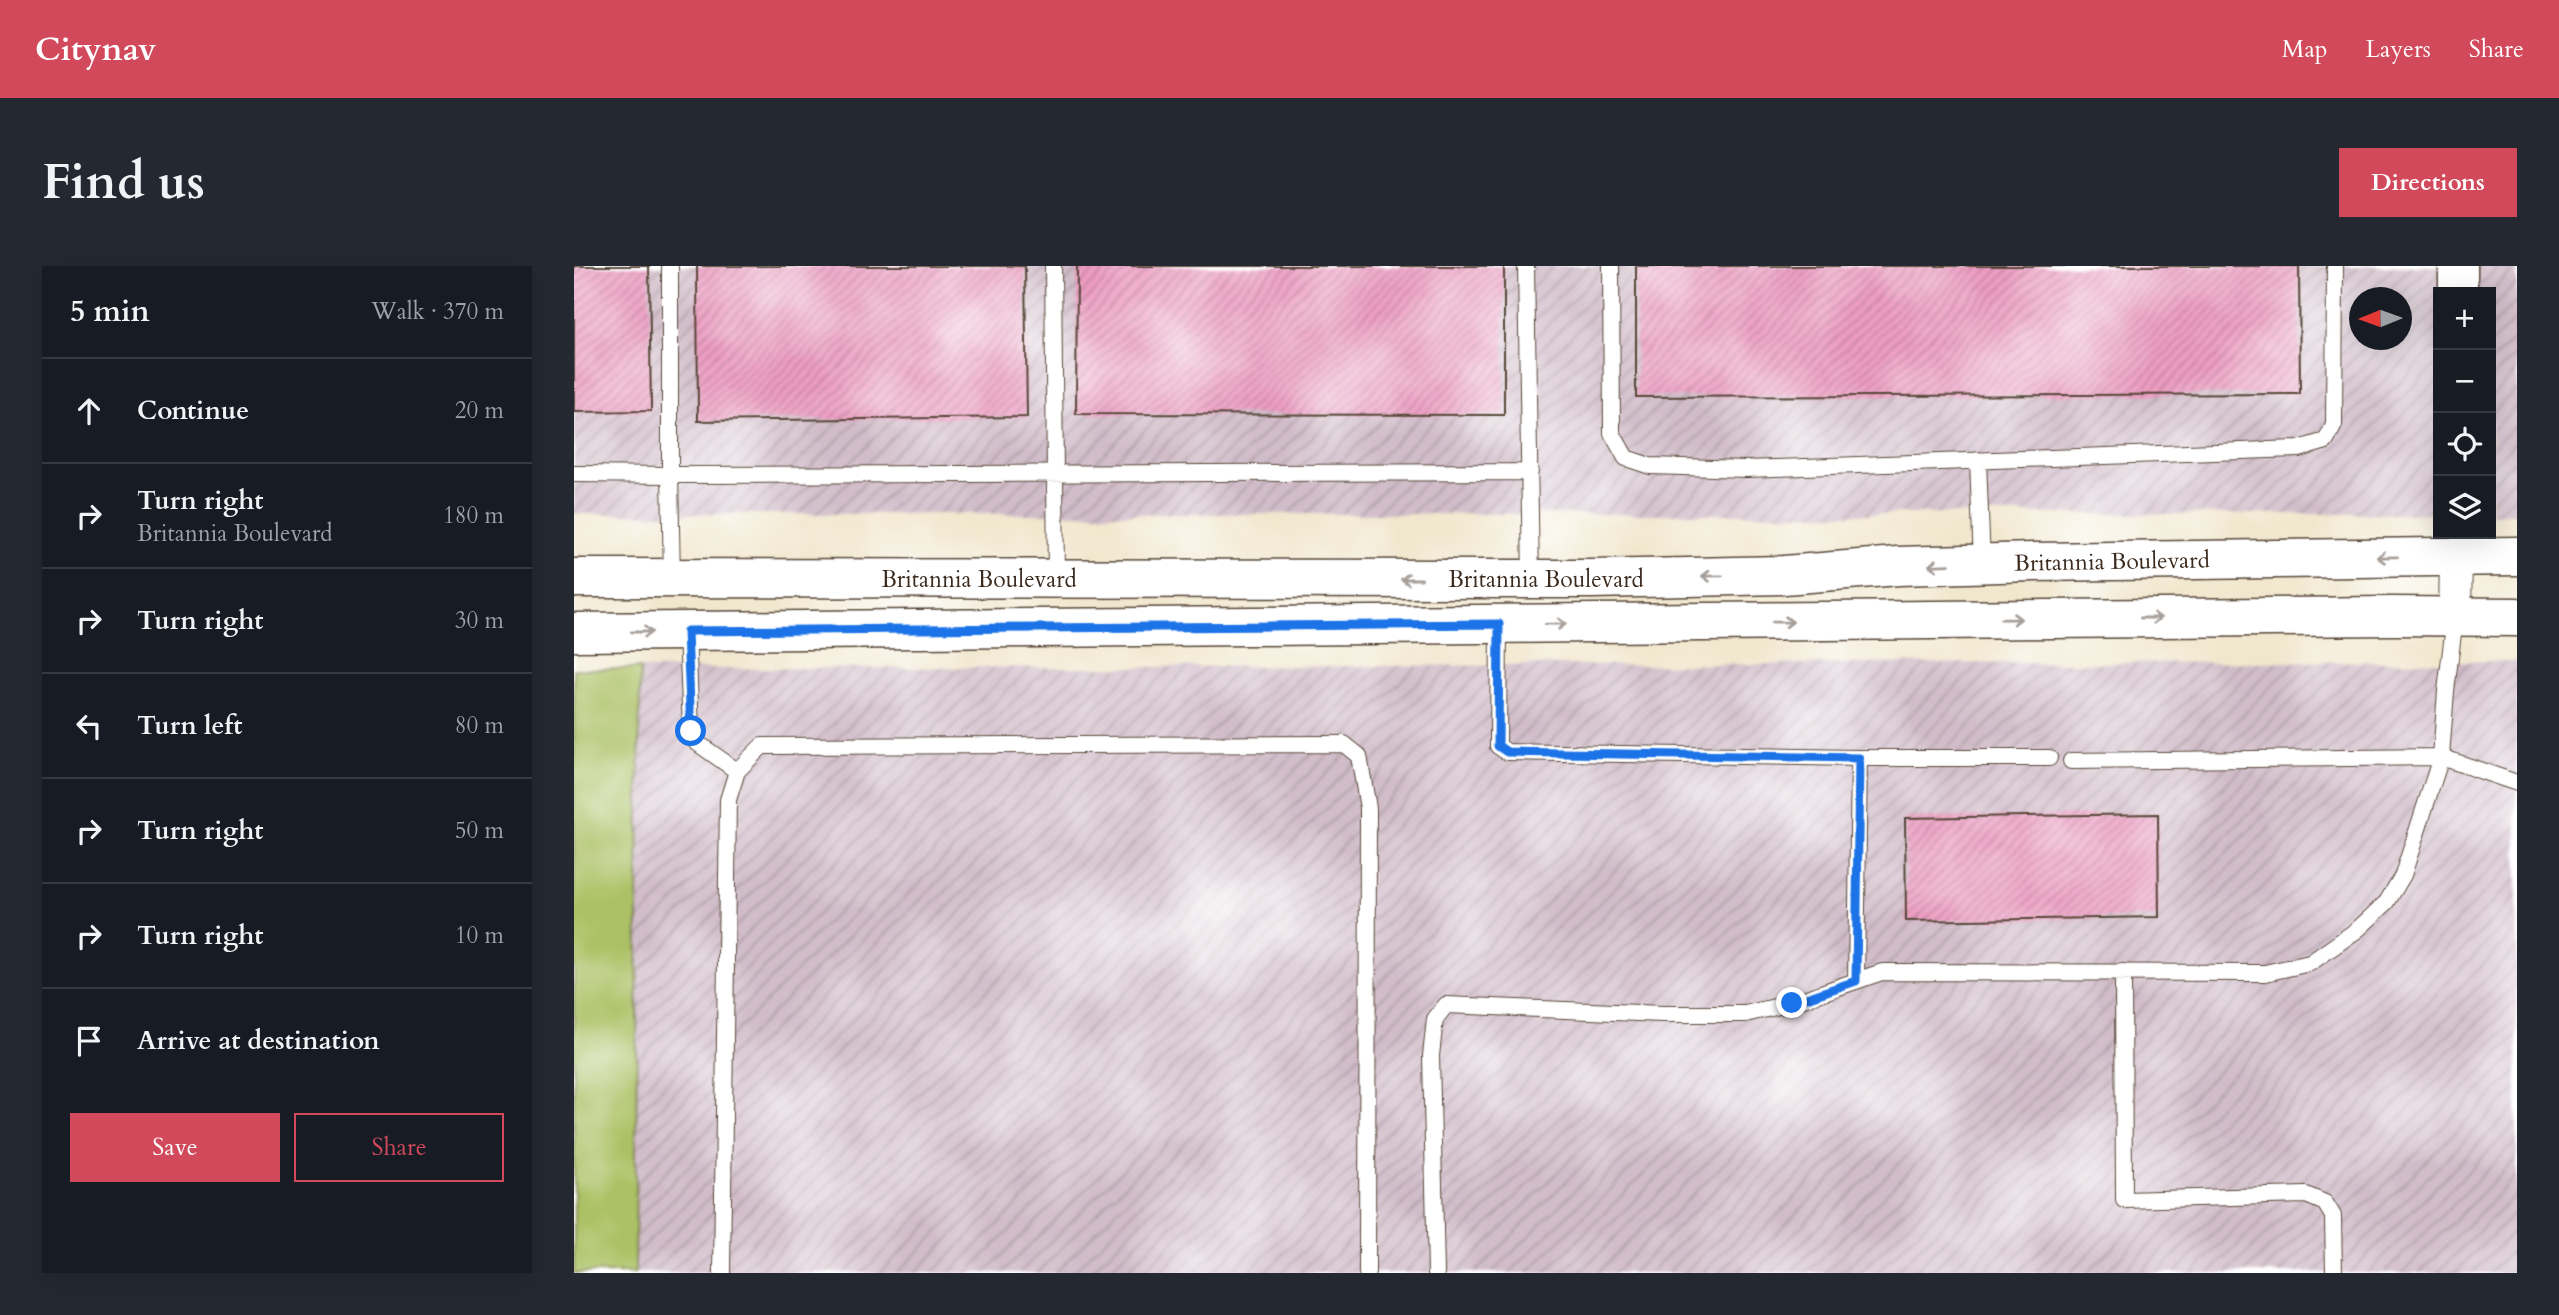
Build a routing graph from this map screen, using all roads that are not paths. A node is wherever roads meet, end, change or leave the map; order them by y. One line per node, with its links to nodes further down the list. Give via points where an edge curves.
1 (670, 266): 12 (lane)
2 (1053, 266): 9 (lane)
3 (1526, 266): 10 (lane)
4 (1611, 266): 8 (lane, via 1612,433 1626,458 1650,466 1746,468)
5 (2335, 266): 8 (lane, via 2334,425 2326,441 2299,449)
6 (2458, 266): 7 (main road)
7 (2458, 287)
8 (1978, 460): 15 (lane)
9 (1055, 472): 10 (lane); 12 (lane); 18 (lane)
10 (1530, 472): 19 (lane)
11 (574, 474): 12 (lane)
12 (670, 475): 17 (lane)
13 (2456, 545): 14 (main road, Britannia Boulevard); 15 (main road, Britannia Boulevard, one-way to 15); 20 (street)
14 (2517, 556)
15 (1982, 564): 19 (main road, Britannia Boulevard, one-way to 19, via 1784,575)
16 (574, 578): 17 (main road, Britannia Boulevard)
17 (672, 579): 18 (main road, Britannia Boulevard)
18 (1056, 579): 19 (main road, Britannia Boulevard, one-way to 18)
19 (1531, 579)
20 (2455, 617): 21 (main road, Britannia Boulevard); 22 (main road, Britannia Boulevard, one-way to 20); 25 (lane)
21 (2517, 617)
22 (1499, 624): 23 (main road, Britannia Boulevard); 26 (lane, via 1498,746 1507,752)
23 (687, 631): 24 (main road, Britannia Boulevard, one-way to 23); 29 (lane, via 691,731 696,742)
24 (574, 632)
25 (2441, 757): 28 (lane); 30 (lane); 31 (lane, via 2403,875 2387,902 2310,963 2265,974)
26 (1859, 758): 27 (lane); 32 (lane)
27 (2049, 758)
28 (2071, 761)
29 (737, 771): 33 (lane, via 728,800); 34 (lane, via 762,746 1344,744 1359,756 1368,808)
30 (2517, 783)
31 (2123, 972): 32 (lane, via 1882,972); 36 (lane, via 2124,1200 2306,1195 2325,1203 2333,1216)
32 (1856, 981): 35 (lane, via 1745,1014 1446,1005 1435,1019 1432,1056)
33 (722, 1273)
34 (1367, 1273)
35 (1436, 1273)
36 (2334, 1273)

